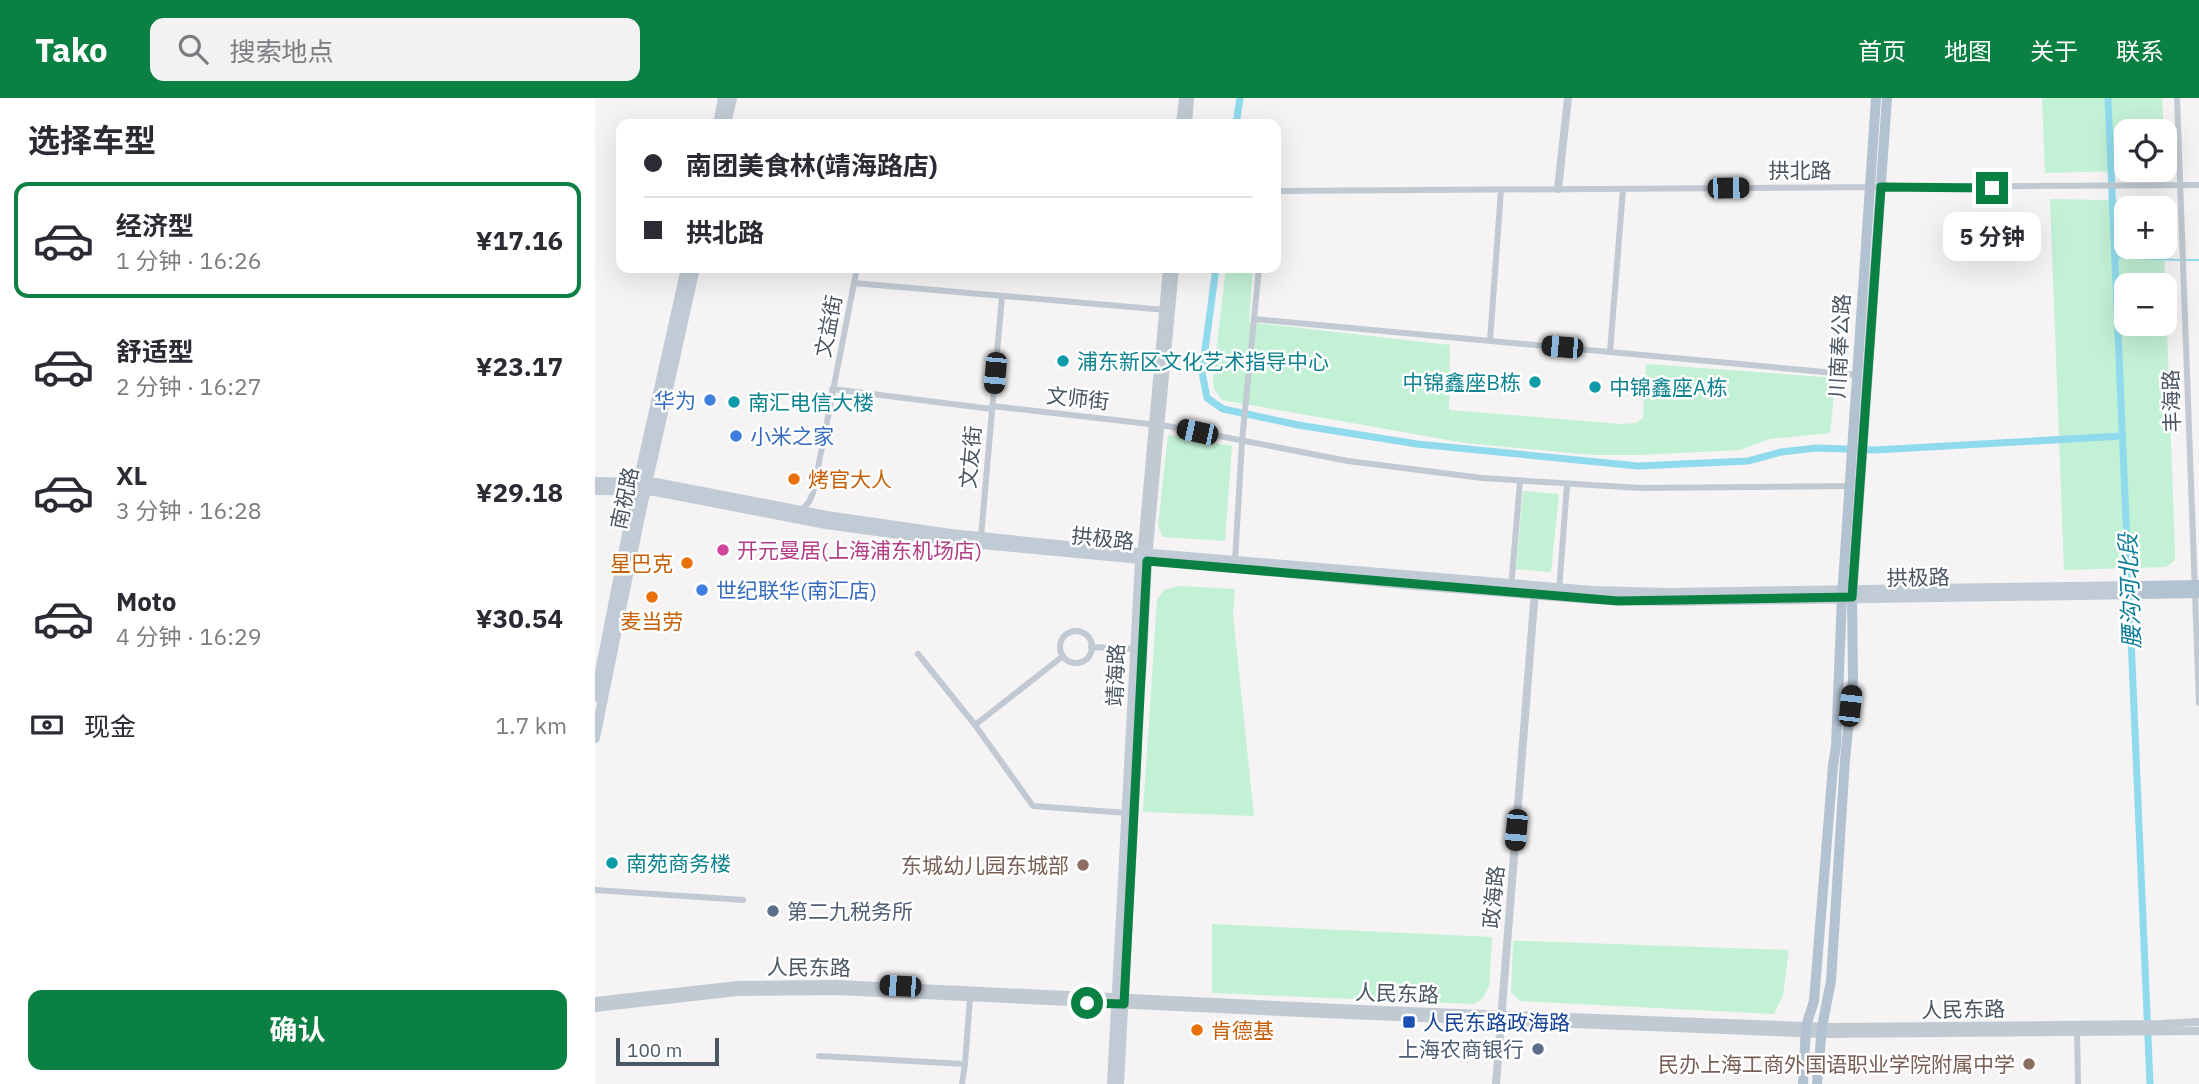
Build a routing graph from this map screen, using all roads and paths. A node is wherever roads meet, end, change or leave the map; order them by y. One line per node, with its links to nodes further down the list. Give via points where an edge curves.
1 (723, 98): 9 (main road)
2 (732, 98): 10 (main road)
3 (1183, 98): 11 (street)
4 (1190, 98): 12 (street)
5 (1568, 98): 18 (street)
6 (1876, 98): 15 (main road, 川南奉公路)
7 (1887, 98): 15 (main road, 川南奉公路)
8 (2177, 98): 13 (street, 丰海路)
9 (719, 119)
10 (727, 119)
11 (1181, 119)
12 (1188, 119)
13 (2181, 185): 14 (street, 拱北路); 15 (street, 拱北路); 50 (street, 丰海路)
14 (2199, 185)
15 (1875, 187): 16 (street, 拱北路); 32 (main road, 川南奉公路); 36 (main road, 川南奉公路)
16 (1623, 189): 18 (street, 拱北路); 31 (street)
17 (1501, 190): 18 (street, 拱北路); 19 (street, 拱北路); 30 (street)
18 (1558, 190)
19 (1281, 191)
20 (685, 273): 42 (main road, 南祝路)
21 (694, 273): 42 (main road, 南祝路)
22 (856, 273): 26 (street, 文益街)
23 (1167, 273): 28 (street, 靖海路)
24 (1174, 273): 28 (street, 靖海路)
25 (1259, 273): 29 (street)
26 (854, 283): 27 (street); 33 (street, 文益街)
27 (1002, 296): 28 (street); 34 (street, 文友街)
28 (1167, 310): 35 (street, 靖海路)
29 (1254, 319): 30 (street); 37 (street)
30 (1490, 341): 31 (street)
31 (1610, 352): 32 (street)
32 (1857, 375): 36 (main road, 川南奉公路)
33 (832, 389): 34 (street, 文师街); 45 (street, 文益街, via 813,493)
34 (992, 408): 35 (street, 文师街); 46 (street, 文友街)
35 (1157, 424): 37 (street, 文师街); 47 (street, 靖海路)
36 (1858, 433): 38 (main road, 川南奉公路)
37 (1242, 441): 40 (street, 文师街, via 1391,468); 48 (street)
38 (1856, 463): 43 (main road, 川南奉公路); 54 (main road, 川南奉公路)
39 (595, 482): 42 (main road, 拱极路)
40 (1520, 482): 41 (street, 文师街); 49 (street)
41 (1567, 485): 43 (street, 文师街, via 1692,489); 53 (street)
42 (642, 486): 44 (main road, 拱极路); 45 (main road, 拱极路); 47 (main road, 拱极路, via 872,531); 59 (main road, 南祝路); 62 (main road, 南祝路)
43 (1849, 486): 54 (main road, 川南奉公路)
44 (595, 490)
45 (800, 511): 46 (main road, 拱极路)
46 (981, 537): 47 (main road, 拱极路)
47 (1144, 557): 48 (main road, 拱极路); 49 (main road, 拱极路); 56 (main road, 靖海路)
48 (1235, 561): 49 (main road, 拱极路)
49 (1511, 589): 52 (main road, 拱极路)
50 (2197, 589): 51 (main road, 拱极路); 60 (street, 丰海路)
51 (2142, 590): 54 (main road, 拱极路)
52 (1535, 591): 53 (main road, 拱极路); 70 (street, 政海路)
53 (1559, 593): 54 (main road, 拱极路)
54 (1847, 593): 74 (main road, via 1814,1001); 75 (main road, via 1853,680 1831,981)
55 (1091, 647): 56 (street); 58 (street, via 1089,655 1078,662); 58 (street, via 1085,634 1071,632 1061,641)
56 (1139, 649): 63 (main road, 靖海路)
57 (918, 654): 61 (street)
58 (1063, 656): 61 (street)
59 (595, 697)
60 (2199, 703)
61 (975, 725): 63 (street, via 1033,806)
62 (595, 738)
63 (1130, 813): 68 (main road, 靖海路)
64 (595, 890): 65 (street)
65 (743, 900)
66 (970, 997): 68 (street, 人民东路); 69 (street, 人民东路, via 757,991); 78 (street)
67 (595, 1000): 68 (street, 人民东路, via 784,983)
68 (1120, 1001): 70 (street, 人民东路); 80 (main road, 靖海路); 81 (main road, 靖海路)
69 (595, 1008)
70 (1501, 1018): 74 (street, 人民东路); 82 (street, 政海路)
71 (2199, 1022): 73 (street, 人民东路)
72 (2077, 1028): 73 (street, 人民东路); 75 (street, 人民东路); 85 (street)
73 (2161, 1028): 76 (street, 人民东路)
74 (1805, 1030): 75 (street, 人民东路); 83 (main road)
75 (1822, 1030): 84 (main road)
76 (2199, 1031)
77 (819, 1056): 78 (street)
78 (965, 1064): 79 (street)
79 (962, 1084)
80 (1112, 1084)
81 (1119, 1084)
82 (1496, 1084)
83 (1803, 1084)
84 (1817, 1084)
85 (2078, 1084)

